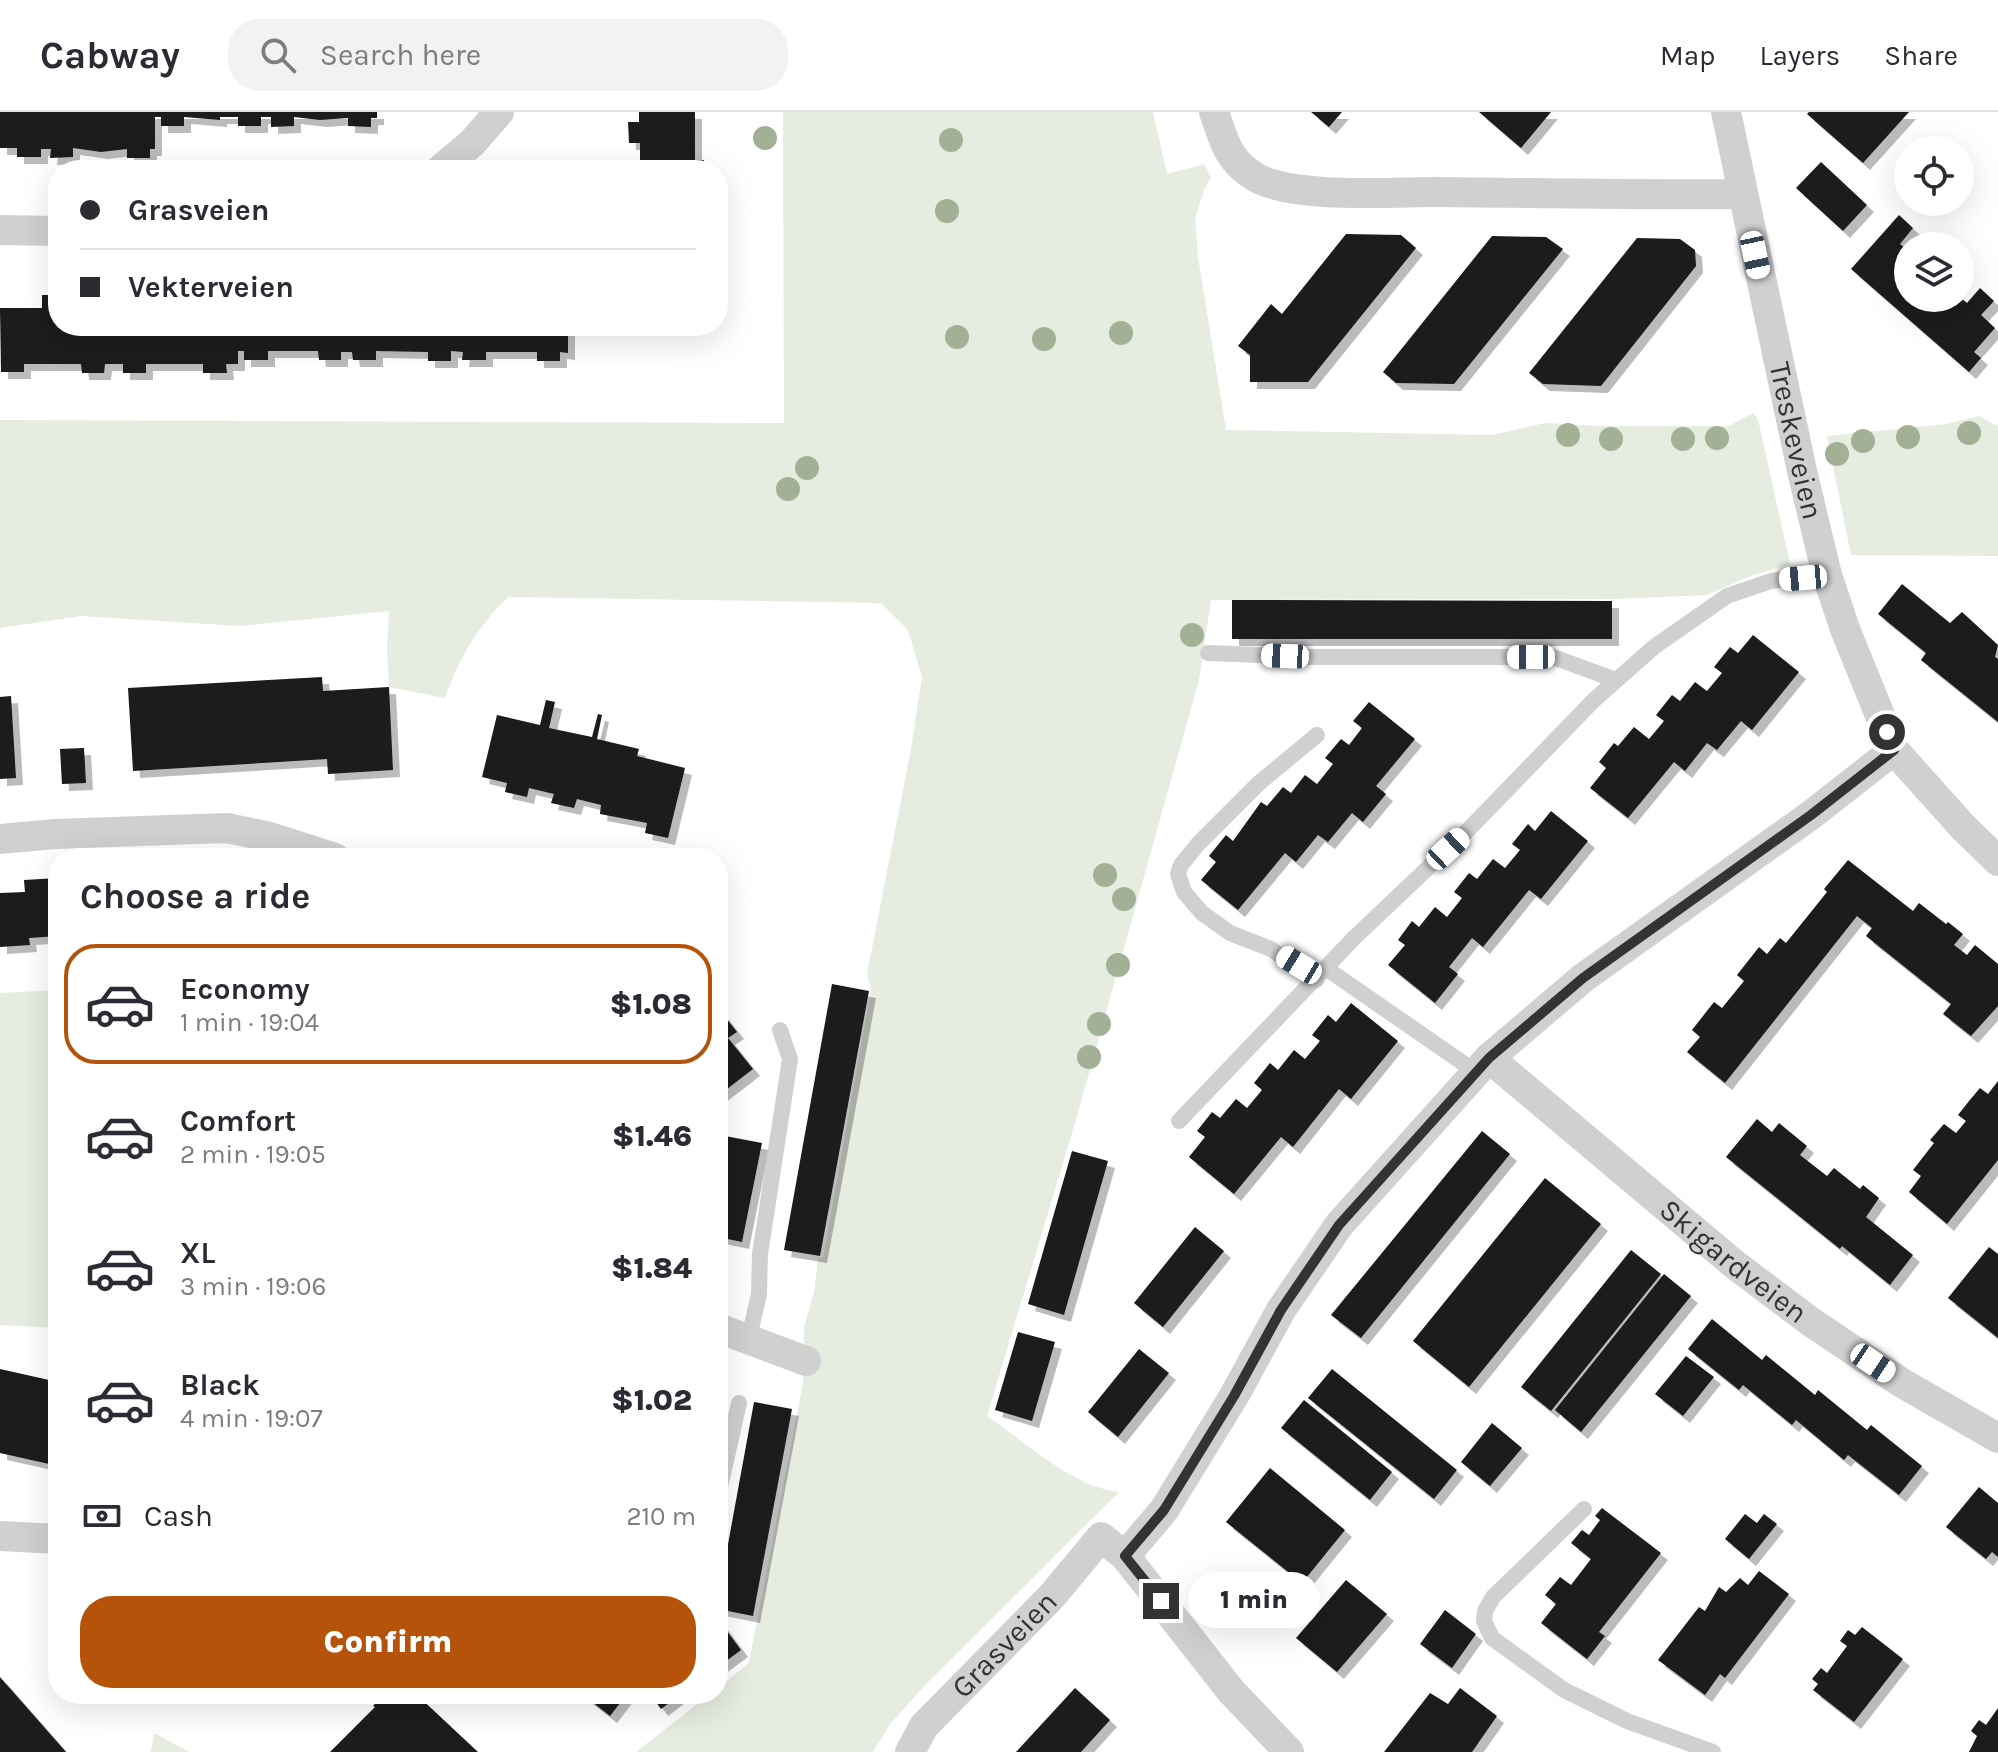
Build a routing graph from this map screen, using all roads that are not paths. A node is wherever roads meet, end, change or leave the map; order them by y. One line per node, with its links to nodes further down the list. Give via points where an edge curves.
1 (499, 112): 4 (street)
2 (1214, 112): 5 (street, via 1229,156 1254,176 1284,187)
3 (1726, 112): 5 (street, Treskeveien)
4 (452, 160)
5 (1742, 194): 8 (street, Treskeveien)
6 (0, 230): 7 (street)
7 (48, 231)
8 (1827, 575): 10 (lane, via 1771,581 1727,596); 12 (street, Treskeveien)
9 (1208, 653): 10 (lane, via 1553,657)
10 (1616, 680): 16 (lane)
11 (1317, 735): 16 (lane, via 1198,844 1178,874 1184,892 1202,913 1230,933)
12 (1894, 750): 15 (street, Treskeveien); 18 (street, via 1583,978)
13 (0, 839): 14 (street, via 227,828)
14 (304, 848)
15 (1998, 861)
16 (1322, 974): 18 (lane); 19 (lane)
17 (780, 1030): 21 (lane, via 790,1059)
18 (1482, 1065): 24 (street, Skigardveien, via 1811,1322); 29 (street, via 1339,1225 1281,1310 1164,1510)
19 (1179, 1121)
20 (728, 1331): 21 (street)
21 (749, 1338): 22 (street)
22 (806, 1361)
23 (739, 1403): 25 (lane)
24 (1998, 1438)
25 (728, 1452)
26 (1584, 1509): 32 (lane, via 1493,1597 1484,1621 1492,1638 1564,1690 1627,1721)
27 (0, 1536): 28 (street)
28 (48, 1538)
29 (1125, 1556): 30 (street, Grasveien, via 1101,1537 1052,1596 924,1726); 31 (street, via 1231,1691)
30 (910, 1752)
31 (1289, 1752)
32 (1713, 1752)

